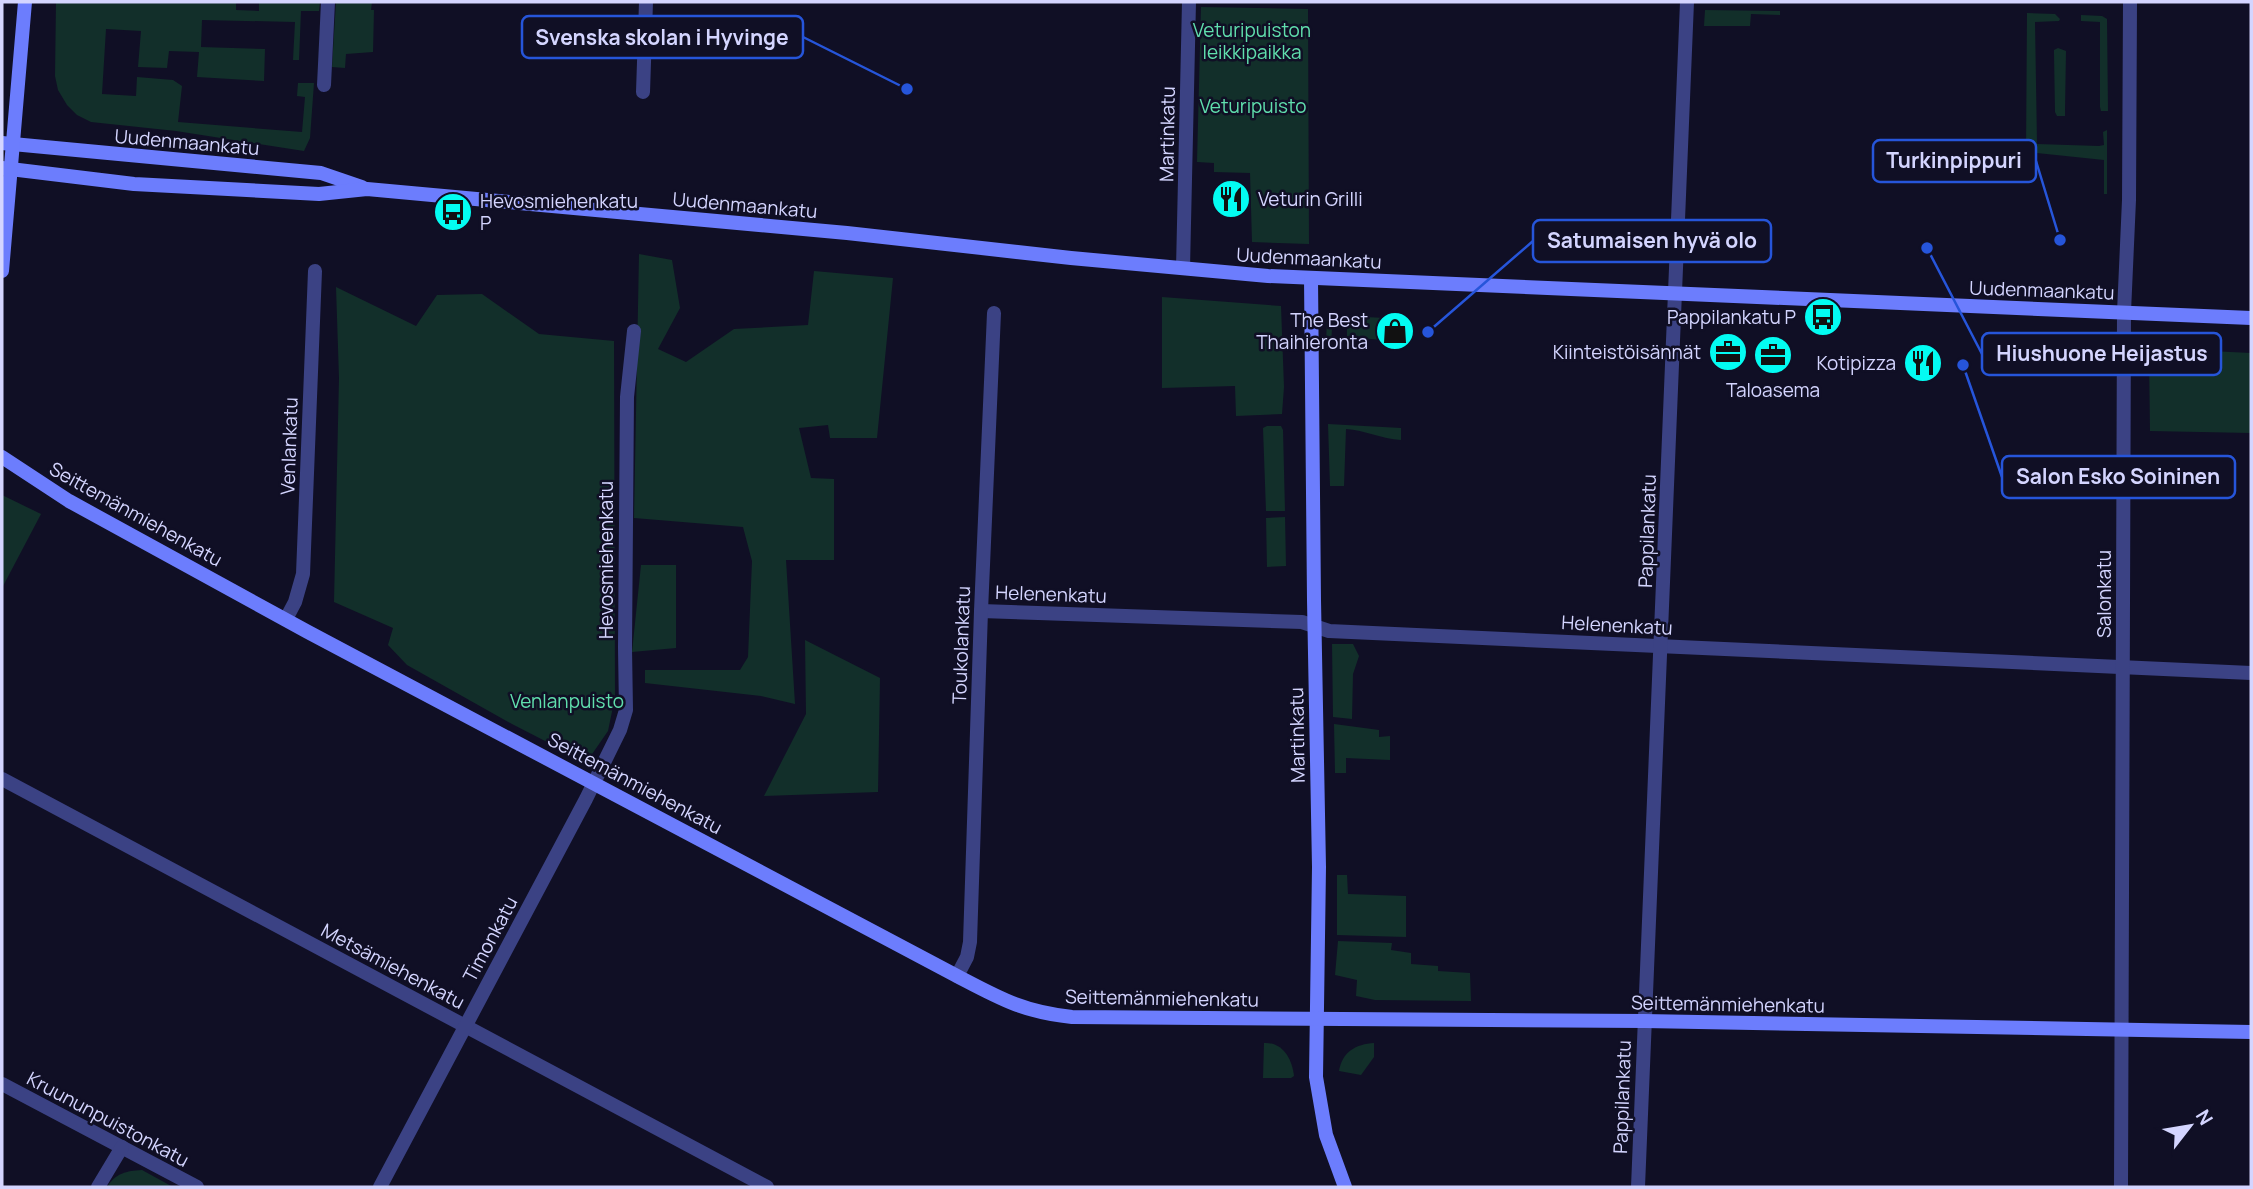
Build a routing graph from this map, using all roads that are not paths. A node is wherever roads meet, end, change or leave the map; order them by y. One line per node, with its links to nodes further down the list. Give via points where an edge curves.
1 (26, 2): 9 (street)
2 (328, 2): 7 (street)
3 (646, 2): 8 (street)
4 (1189, 2): 12 (street, Martinkatu)
5 (1686, 2): 16 (street, Pappilankatu)
6 (2130, 2): 17 (street, Salonkatu)
7 (324, 85)
8 (643, 92)
9 (8, 144): 10 (street); 11 (street, Uudenmaankatu, via 321,173)
10 (7, 169): 11 (street, Uudenmaankatu, via 134,184 293,193); 13 (street)
11 (367, 189): 12 (street, Uudenmaankatu)
12 (1183, 268): 15 (street, Uudenmaankatu)
13 (2, 271)
14 (315, 271): 23 (street, Venlankatu, via 303,574)
15 (1311, 278): 16 (street, Uudenmaankatu); 24 (street, Martinkatu)
16 (1675, 293): 17 (street, Uudenmaankatu); 25 (street, Pappilankatu)
17 (2124, 312): 19 (street, Uudenmaankatu); 26 (street, Salonkatu)
18 (994, 313): 22 (street, Toukolankatu)
19 (2251, 318)
20 (634, 331): 29 (street, Hevosmiehenkatu, via 627,397 626,710)
21 (2, 457): 23 (street, Seittemänmiehenkatu, via 69,501)
22 (981, 611): 24 (street, Helenenkatu); 30 (street, Toukolankatu, via 970,942)
23 (286, 619): 29 (street, Seittemänmiehenkatu)
24 (1314, 626): 25 (street, Helenenkatu, via 1328,631); 31 (street, Martinkatu, via 1319,867)
25 (1661, 646): 26 (street, Helenenkatu); 32 (street, Pappilankatu)
26 (2123, 667): 27 (street, Helenenkatu); 34 (street, Salonkatu)
27 (2251, 673)
28 (2, 779): 33 (street, Metsämiehenkatu)
29 (594, 783): 30 (street, Seittemänmiehenkatu); 33 (street, Timonkatu)
30 (957, 976): 31 (street, Seittemänmiehenkatu, via 1018,1007 1044,1014)
31 (1316, 1019): 32 (street, Seittemänmiehenkatu); 42 (street, Martinkatu, via 1320,1111)
32 (1644, 1021): 34 (street, Seittemänmiehenkatu); 43 (street, Pappilankatu)
33 (466, 1027): 40 (street, Timonkatu); 41 (street, Metsämiehenkatu)
34 (2123, 1029): 35 (street, Seittemänmiehenkatu); 44 (street, Salonkatu)
35 (2251, 1032)
36 (2, 1084): 37 (street, Kruununpuistonkatu)
37 (122, 1147): 38 (street); 39 (street, Kruununpuistonkatu)
38 (98, 1187)
39 (197, 1187)
40 (380, 1187)
41 (767, 1187)
42 (1345, 1187)
43 (1638, 1187)
44 (2121, 1187)

